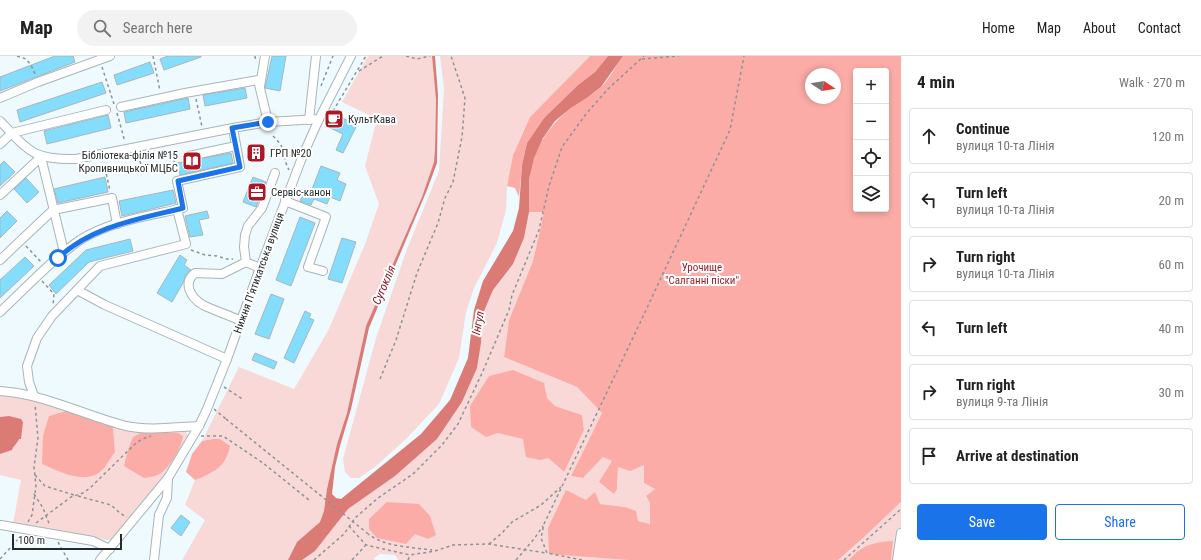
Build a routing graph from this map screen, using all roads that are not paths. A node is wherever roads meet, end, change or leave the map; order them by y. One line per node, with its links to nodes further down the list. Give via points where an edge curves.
1 (110, 56): 6 (street)
2 (265, 56): 5 (street)
3 (316, 56): 9 (street)
4 (351, 56): 10 (street, Нижня Пʼятихатська вулиця)
5 (260, 87): 7 (street, via 258,80); 12 (street)
6 (0, 98)
7 (121, 107)
8 (106, 110): 14 (street)
9 (309, 120): 10 (street); 12 (street)
10 (319, 120): 21 (street, Нижня Пʼятихатська вулиця)
11 (0, 121): 14 (street)
12 (268, 122): 13 (street)
13 (232, 128): 16 (street); 18 (street, via 76,159)
14 (12, 133): 15 (street); 18 (street, via 32,153)
15 (0, 144)
16 (236, 146): 17 (street); 22 (street, via 240,167 178,181 183,208)
17 (189, 156)
18 (40, 157): 20 (street); 23 (street)
19 (275, 173): 27 (street, via 262,208 248,226 245,235)
20 (0, 195)
21 (285, 201): 28 (street, Нижня Пʼятихатська вулиця); 29 (street, via 326,217 308,267)
22 (177, 209): 24 (street); 30 (street, via 186,244 100,266)
23 (53, 210): 24 (street, via 112,198); 25 (street); 26 (street)
24 (117, 224): 25 (street, via 82,240)
25 (64, 252): 31 (street)
26 (0, 260)
27 (246, 262): 28 (street); 32 (street, via 222,274 195,273 188,282 193,298)
28 (260, 268): 32 (street, Нижня Пʼятихатська вулиця)
29 (323, 271)
30 (77, 290): 33 (street); 35 (street, via 52,316 37,338 27,366)
31 (0, 312)
32 (241, 321): 33 (street, Нижня Пʼятихатська вулиця)
33 (227, 359): 36 (street, Нижня Пʼятихатська вулиця)
34 (0, 391): 35 (street)
35 (34, 396): 36 (street, via 128,426 148,429)
36 (199, 426): 37 (street, Нижня Пʼятихатська вулиця)
37 (168, 478): 40 (street, Нижня Пʼятихатська вулиця); 42 (street, via 167,498 159,515)
38 (1, 525): 40 (street, via 93,540)
39 (901, 533): 43 (street)
40 (110, 549): 41 (street, Нижня Пʼятихатська вулиця)
41 (100, 560)
42 (154, 560)
43 (897, 560)

